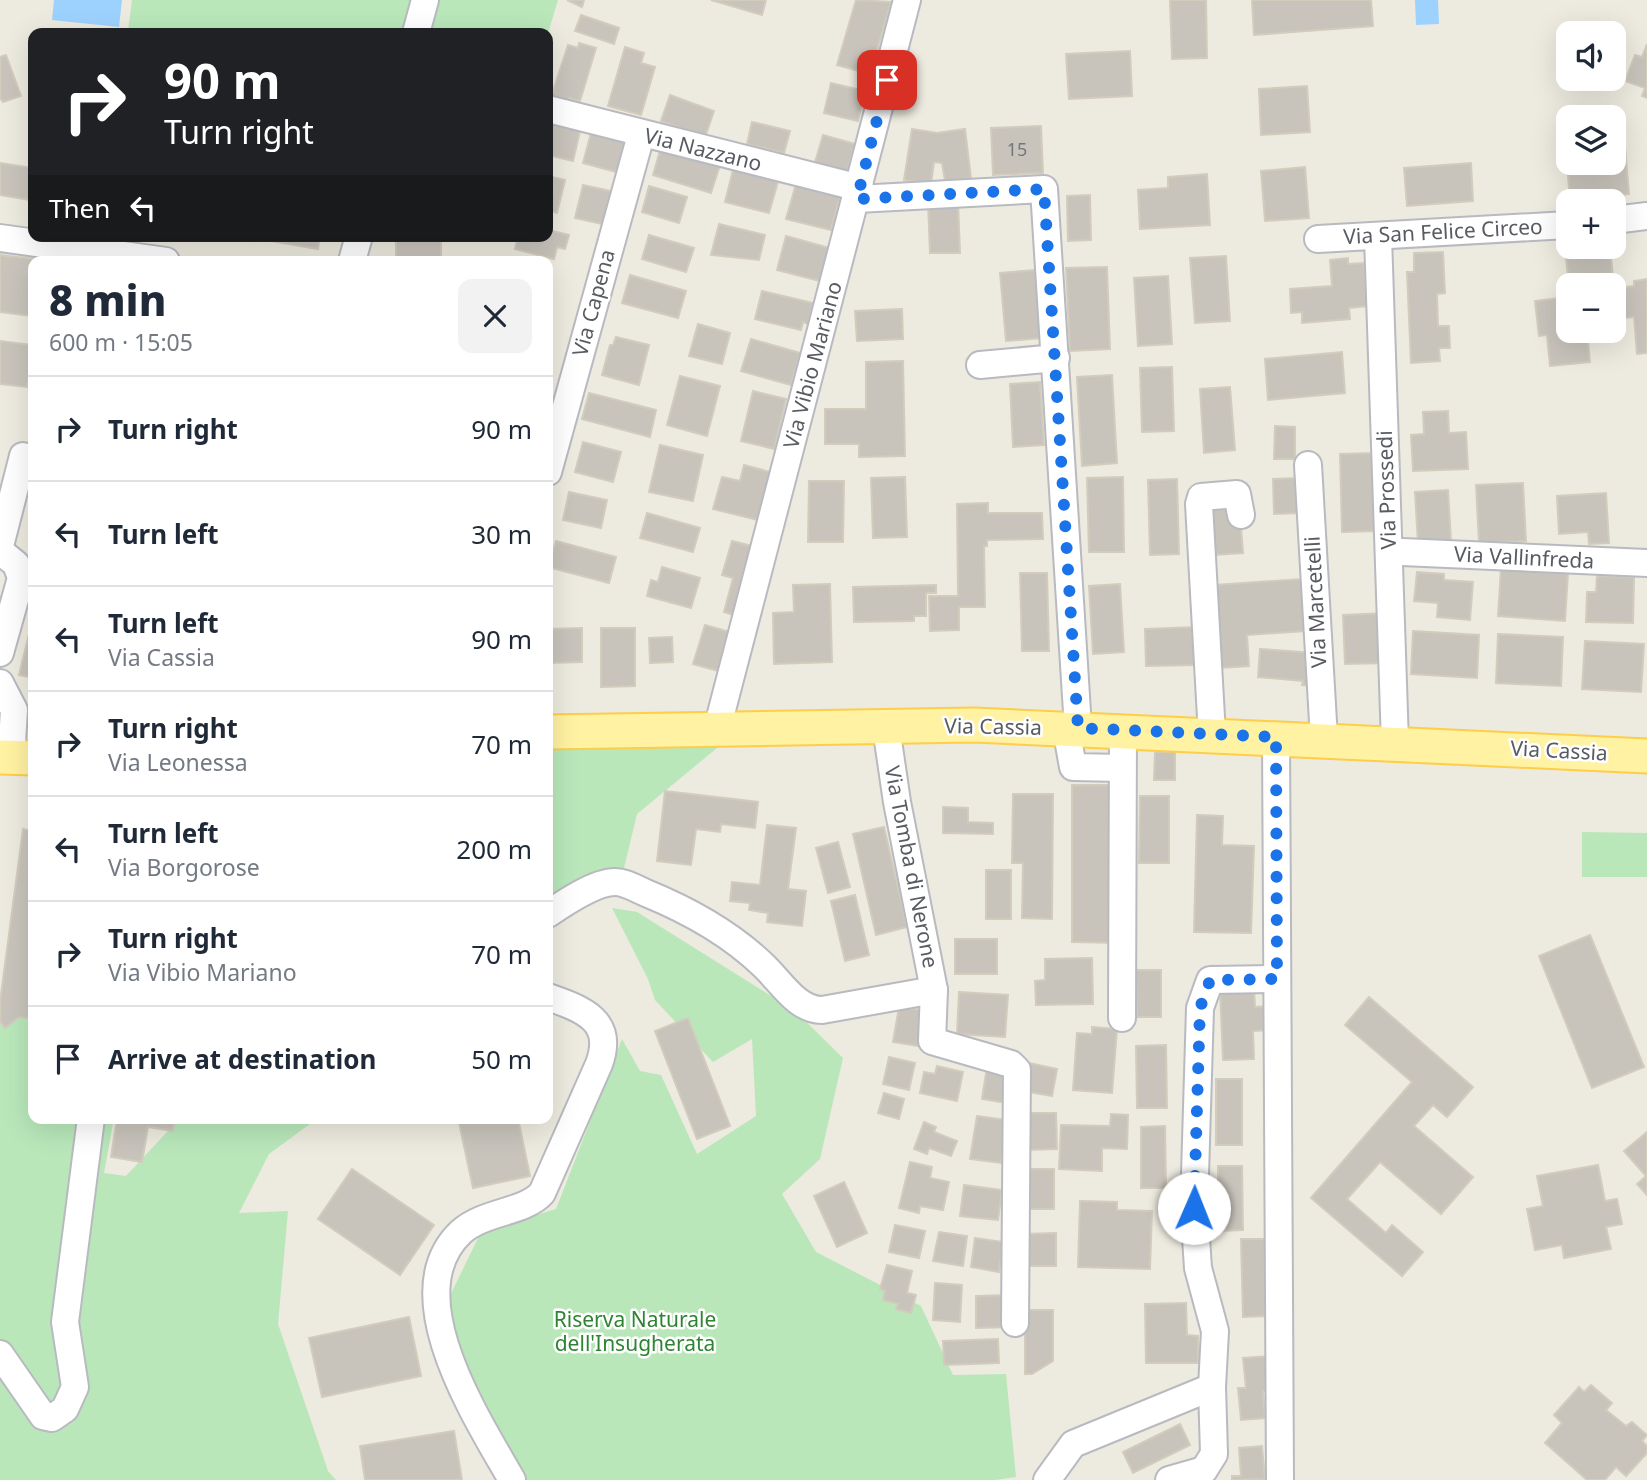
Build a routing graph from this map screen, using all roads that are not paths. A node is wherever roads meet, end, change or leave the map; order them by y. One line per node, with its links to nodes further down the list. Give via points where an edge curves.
1 (425, 0): 3 (street)
2 (907, 0): 6 (street, Via Vibio Mariano)
3 (417, 28)
4 (553, 110): 5 (street, Via Nazzano)
5 (641, 135): 6 (street, Via Nazzano); 18 (street, Via Capena)
6 (858, 193): 16 (street, Via Nazzano, via 1044,189); 29 (street, Via Vibio Mariano)
7 (1647, 216): 8 (street)
8 (1626, 219)
9 (1556, 226): 11 (street, Via San Felice Circeo)
10 (0, 237): 13 (street)
11 (1378, 237): 12 (street, Via San Felice Circeo); 35 (street, Via Prossedi)
12 (1318, 239)
13 (28, 241)
14 (35, 242): 15 (street)
15 (131, 256)
16 (1056, 358): 17 (street); 28 (street)
17 (980, 365)
18 (553, 454)
19 (23, 456): 22 (street)
20 (1308, 465): 34 (street, Via Marcetelli)
21 (1241, 515): 32 (street, via 1237,494 1208,495 1199,504)
22 (0, 549): 25 (street, via 16,564 21,578)
23 (1402, 552): 24 (street, Via Vallinfreda)
24 (1647, 564)
25 (0, 653)
26 (0, 683): 37 (street, via 14,710)
27 (886, 727): 28 (main road, Via Cassia); 29 (main road, Via Cassia); 41 (street, Via Tomba di Nerone)
28 (1072, 728): 30 (main road, Via Cassia); 38 (street, via 1073,767)
29 (717, 729): 31 (main road, Via Cassia)
30 (1123, 730): 32 (main road, Via Cassia); 38 (street)
31 (553, 732)
32 (1212, 735): 33 (main road, Via Cassia)
33 (1276, 737): 34 (main road, Via Cassia); 40 (street)
34 (1324, 739): 35 (main road, Via Cassia)
35 (1395, 743): 36 (main road, Via Cassia)
36 (1647, 756)
37 (15, 758)
38 (1122, 768): 43 (street)
39 (553, 911): 41 (street, Via Tomba di Nerone, via 599,886 620,883 680,907 725,933 799,1003 812,1009)
40 (1277, 979): 47 (street, via 1210,980 1200,1008 1194,1208 1198,1268 1215,1331); 52 (street)
41 (934, 990): 45 (street, via 932,1041 1012,1064 1017,1070)
42 (553, 999): 49 (street, via 594,1019 604,1042 599,1064 542,1193 469,1225 446,1252 436,1281 451,1369)
43 (1122, 1018)
44 (89, 1124): 46 (street, via 65,1322 75,1387 65,1409 52,1418 43,1416)
45 (1015, 1323)
46 (0, 1354)
47 (1212, 1387): 48 (street, via 1214,1454); 50 (street, via 1073,1444)
48 (1206, 1475): 51 (street)
49 (512, 1480)
50 (1047, 1480)
51 (1169, 1480)
52 (1280, 1480)

